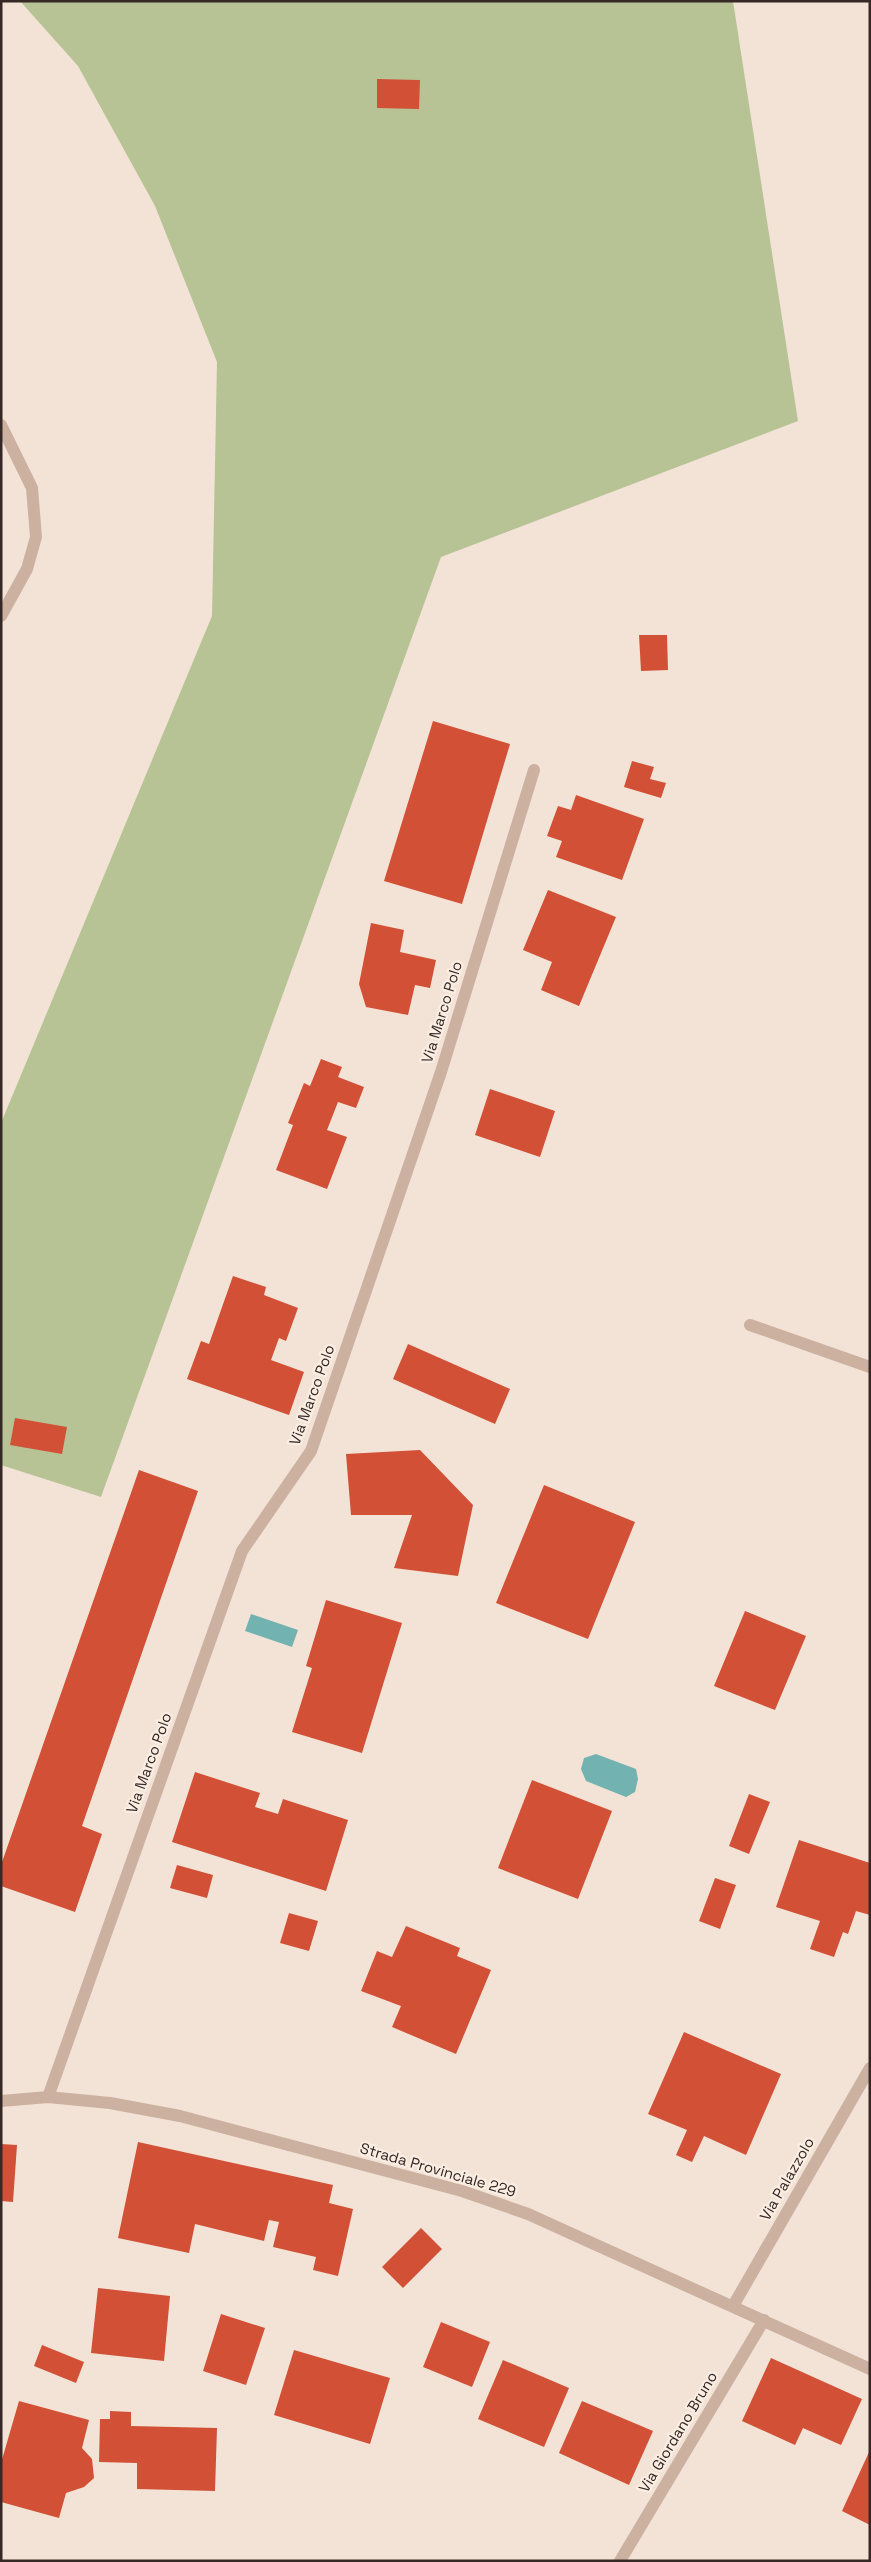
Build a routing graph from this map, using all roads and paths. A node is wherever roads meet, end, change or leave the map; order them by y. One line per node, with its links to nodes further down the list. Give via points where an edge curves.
1 (1, 424): 2 (street, via 32,488 36,537 27,569)
2 (1, 616)
3 (534, 770): 7 (street, Via Marco Polo, via 441,1072 311,1451 242,1551)
4 (750, 1325): 5 (street)
5 (870, 1367)
6 (870, 2068): 9 (street, Via Palazzolo)
7 (48, 2096): 8 (street, Strada Provinciale 229); 9 (street, Strada Provinciale 229, via 180,2116 462,2191 528,2214)
8 (1, 2101)
9 (733, 2306): 10 (street, Strada Provinciale 229)
10 (764, 2320): 11 (street, Strada Provinciale 229); 12 (street, Via Giordano Bruno)
11 (870, 2369)
12 (620, 2561)

